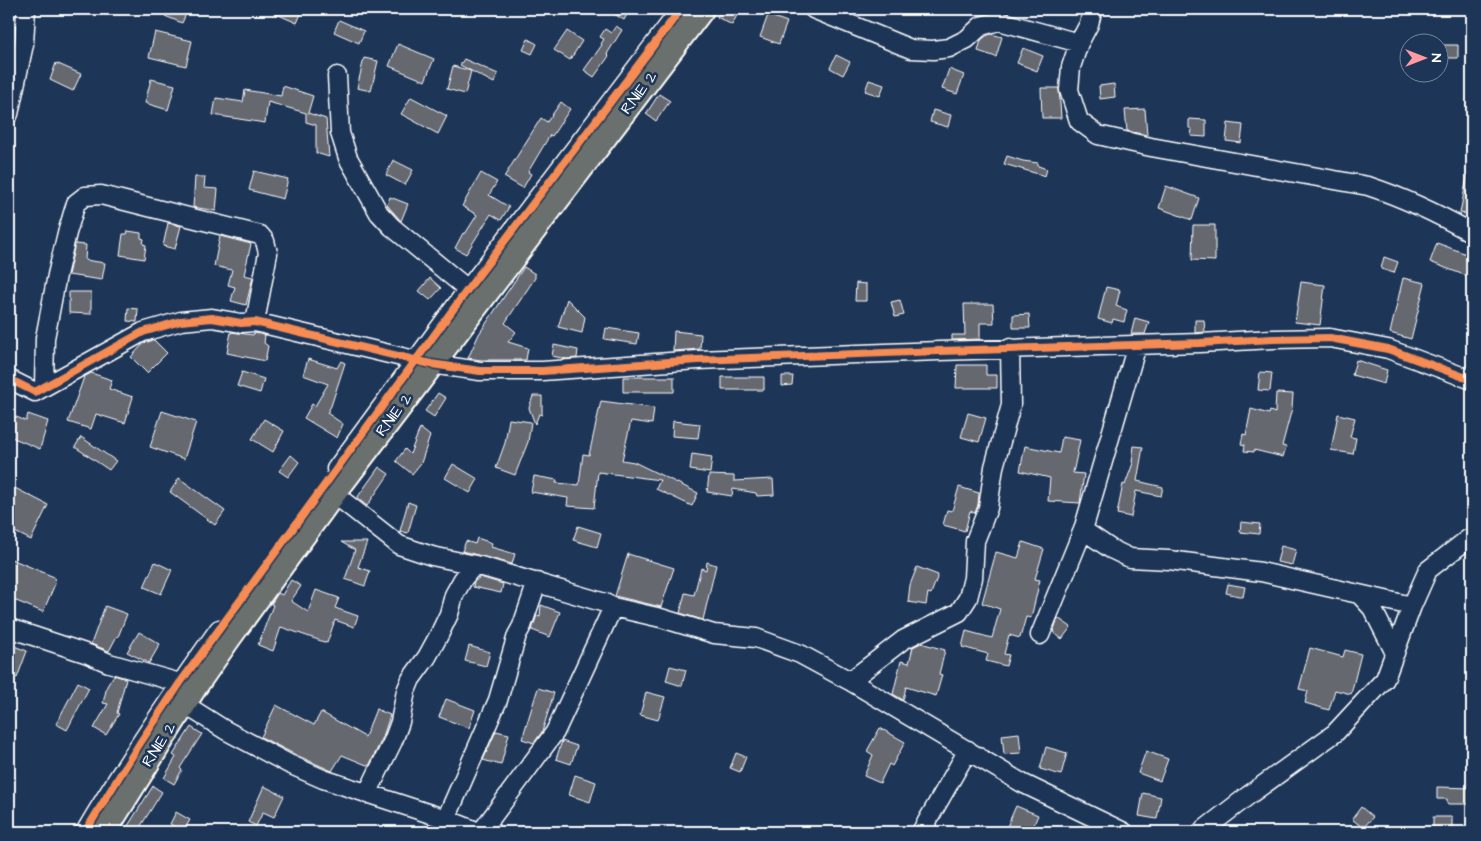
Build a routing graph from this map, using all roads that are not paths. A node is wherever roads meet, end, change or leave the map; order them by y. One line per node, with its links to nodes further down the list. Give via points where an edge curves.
1 (26, 9): 7 (street, via 24,44)
2 (813, 9): 5 (street, via 911,49 949,48 968,39 981,26 999,21)
3 (1093, 9): 5 (street)
4 (687, 12): 9 (highway, RNIE 2 / RNIE 2)
5 (1079, 44): 8 (street, via 1071,66 1069,90 1079,121 1098,135 1368,186 1440,214)
6 (338, 76): 9 (street, via 340,133 348,158 379,213)
7 (9, 114)
8 (1472, 232)
9 (474, 294): 13 (highway, RNIE 2 / RNIE 2)
10 (255, 322): 13 (street); 16 (street, via 212,318 181,321 143,332); 16 (street, via 268,253 260,235 100,195 85,196 76,203 56,275 45,338)
11 (1137, 345): 12 (street); 15 (street, via 1330,338 1388,349); 18 (street)
12 (1010, 348): 13 (street, via 698,360 542,371 480,371); 28 (street, via 1011,405 994,467 988,508 975,540 973,578 968,598 959,612 903,640)
13 (423, 362): 17 (highway, RNIE 2 / RNIE 2); 29 (street)
14 (9, 379): 16 (street, via 35,392)
15 (1472, 380)
16 (44, 386)
17 (333, 493): 20 (street, via 399,545); 29 (highway, RNIE 2 / RNIE 2)
18 (1083, 530): 22 (street, via 1130,558 1261,572); 26 (street)
19 (1472, 538): 23 (street, via 1428,570)
20 (480, 566): 21 (street); 31 (street, via 471,569 463,579 439,635 411,678 393,741)
21 (537, 582): 24 (street); 32 (street, via 517,634 498,700)
22 (1359, 594): 23 (street); 27 (street, via 1372,608)
23 (1412, 606): 27 (street)
24 (613, 607): 28 (street, via 714,634 756,638 800,654); 35 (street, via 555,732)
25 (9, 628): 29 (street)
26 (1040, 635)
27 (1395, 653): 38 (street, via 1385,679 1335,734)
28 (850, 681): 30 (street)
29 (186, 691): 31 (street, via 225,730 289,764); 33 (street, via 140,742); 34 (highway, RNIE 2 / RNIE 2)
30 (968, 750): 36 (street); 37 (street, via 1022,783)
31 (366, 794): 32 (street)
32 (446, 819): 35 (street)
33 (86, 832)
34 (103, 832)
35 (480, 832)
36 (921, 832)
37 (1124, 832)
38 (1201, 832)

